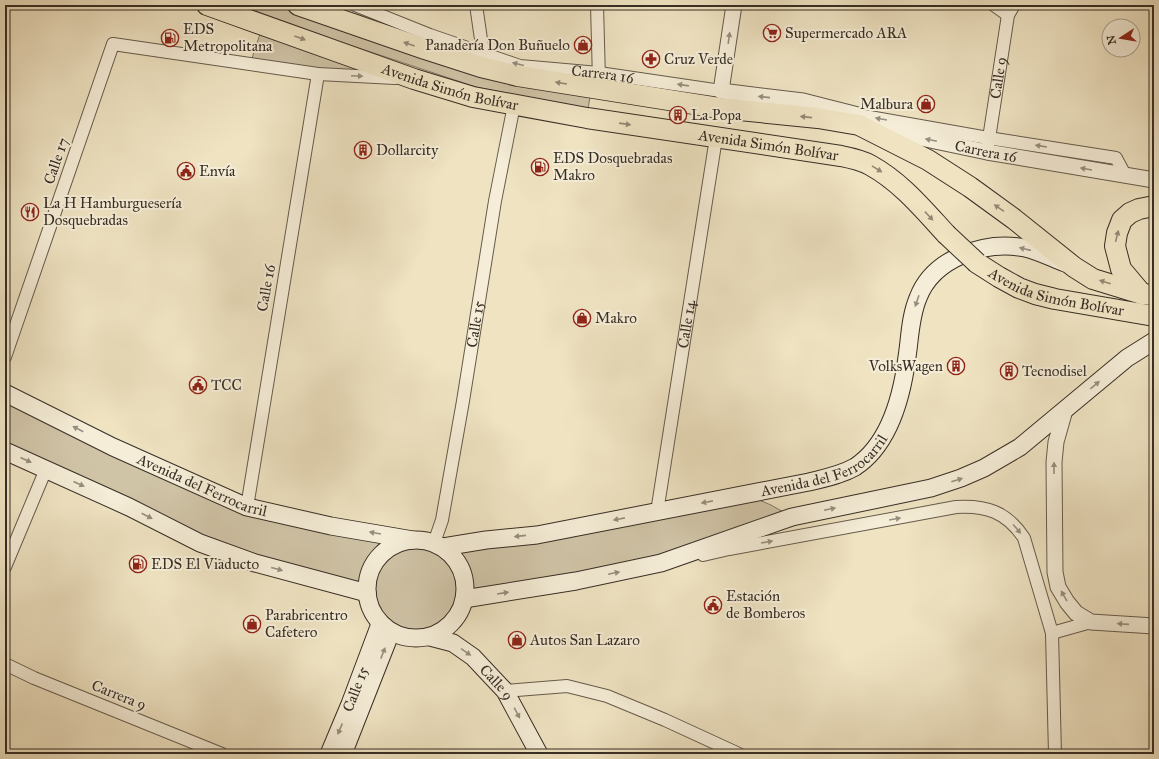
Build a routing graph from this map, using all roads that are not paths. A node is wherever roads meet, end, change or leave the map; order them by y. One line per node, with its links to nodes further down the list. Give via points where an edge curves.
1 (207, 5): 11 (main road, Avenida Simón Bolívar, one-way to 11)
2 (298, 5): 12 (main road, Avenida Simón Bolívar, one-way to 2, via 518,76 481,67)
3 (355, 5): 9 (street, Carrera 16)
4 (476, 5): 9 (street)
5 (597, 5): 12 (street)
6 (734, 5): 13 (street, one-way to 6)
7 (994, 5): 8 (street)
8 (1011, 10): 17 (street, Calle 9)
9 (483, 53): 12 (street, Carrera 16, one-way to 9, via 520,66)
10 (318, 74): 11 (street, one-way to 11); 24 (street, Calle 17, via 113,44); 29 (street, Calle 16)
11 (414, 79): 14 (main road, Avenida Simón Bolívar, via 473,97)
12 (599, 81): 13 (street, Carrera 16, one-way to 12); 15 (main road, Avenida Simón Bolívar, one-way to 12, via 719,108)
13 (721, 91): 15 (street, Carrera 16, one-way to 13, via 803,101)
14 (514, 105): 16 (main road, Avenida Simón Bolívar, one-way to 16); 32 (street, Calle 15, via 495,201)
15 (858, 120): 17 (street, Carrera 16, one-way to 15); 20 (main road, Avenida Simón Bolívar, one-way to 15, via 1014,218 970,187)
16 (716, 138): 22 (main road, Avenida Simón Bolívar, one-way to 22, bridge, via 841,156 869,164 898,184 977,263 999,278 1019,288 1055,299); 30 (street, Calle 14)
17 (988, 145): 18 (street, Carrera 16, one-way to 17)
18 (1154, 180)
19 (1154, 206): 21 (main road, one-way to 19, via 1121,269 1114,246 1122,220 1139,209)
20 (1074, 267): 21 (main road, Avenida Simón Bolívar, one-way to 20, via 1093,279); 30 (main road, Avenida del Ferrocarril, one-way to 30, via 1026,248 1016,247 982,249 950,261 924,284 918,298 898,403 876,447 866,458 844,473 830,477)
21 (1148, 295)
22 (1154, 316)
23 (1154, 341): 26 (main road, one-way to 23, via 1127,358)
24 (5, 357)
25 (5, 393): 29 (main road, Avenida del Ferrocarril, one-way to 25, via 113,447)
26 (1065, 410): 33 (main road, one-way to 26, via 792,517 931,488 961,478 1020,447); 37 (street, one-way to 26, via 1076,613 1067,602 1058,587 1055,572 1054,462 1056,442)
27 (5, 452): 28 (main road, one-way to 28)
28 (46, 470): 34 (street); 35 (main road, one-way to 35, via 129,507 200,543 255,563)
29 (247, 507): 31 (main road, Avenida del Ferrocarril, one-way to 29, via 331,526)
30 (657, 512): 32 (main road, Avenida del Ferrocarril, one-way to 32, via 537,535)
31 (413, 540): 32 (main road, via 424,540); 35 (main road, via 392,546 375,561 370,571)
32 (439, 545): 36 (main road, via 457,563 463,574)
33 (661, 563): 36 (main road, one-way to 33, via 576,581); 40 (street, one-way to 40, via 956,507 984,508 1005,518 1024,538)
34 (5, 567)
35 (366, 593): 39 (main road, via 373,615)
36 (464, 599): 41 (main road, via 458,616 446,629)
37 (1091, 622): 38 (street, one-way to 37); 40 (street)
38 (1154, 626)
39 (386, 628): 41 (main road, via 403,638); 45 (main road, Calle 15, one-way to 45); 46 (main road, Calle 15, one-way to 39)
40 (1052, 633): 49 (street)
41 (430, 637): 43 (main road, Calle 9, one-way to 43, via 453,643 473,657)
42 (5, 664): 44 (street, Carrera 9)
43 (505, 691): 47 (main road, Calle 9, one-way to 47); 48 (street, via 567,686 607,696)
44 (222, 754)
45 (329, 754)
46 (343, 754)
47 (539, 754)
48 (738, 754)
49 (1055, 754)

